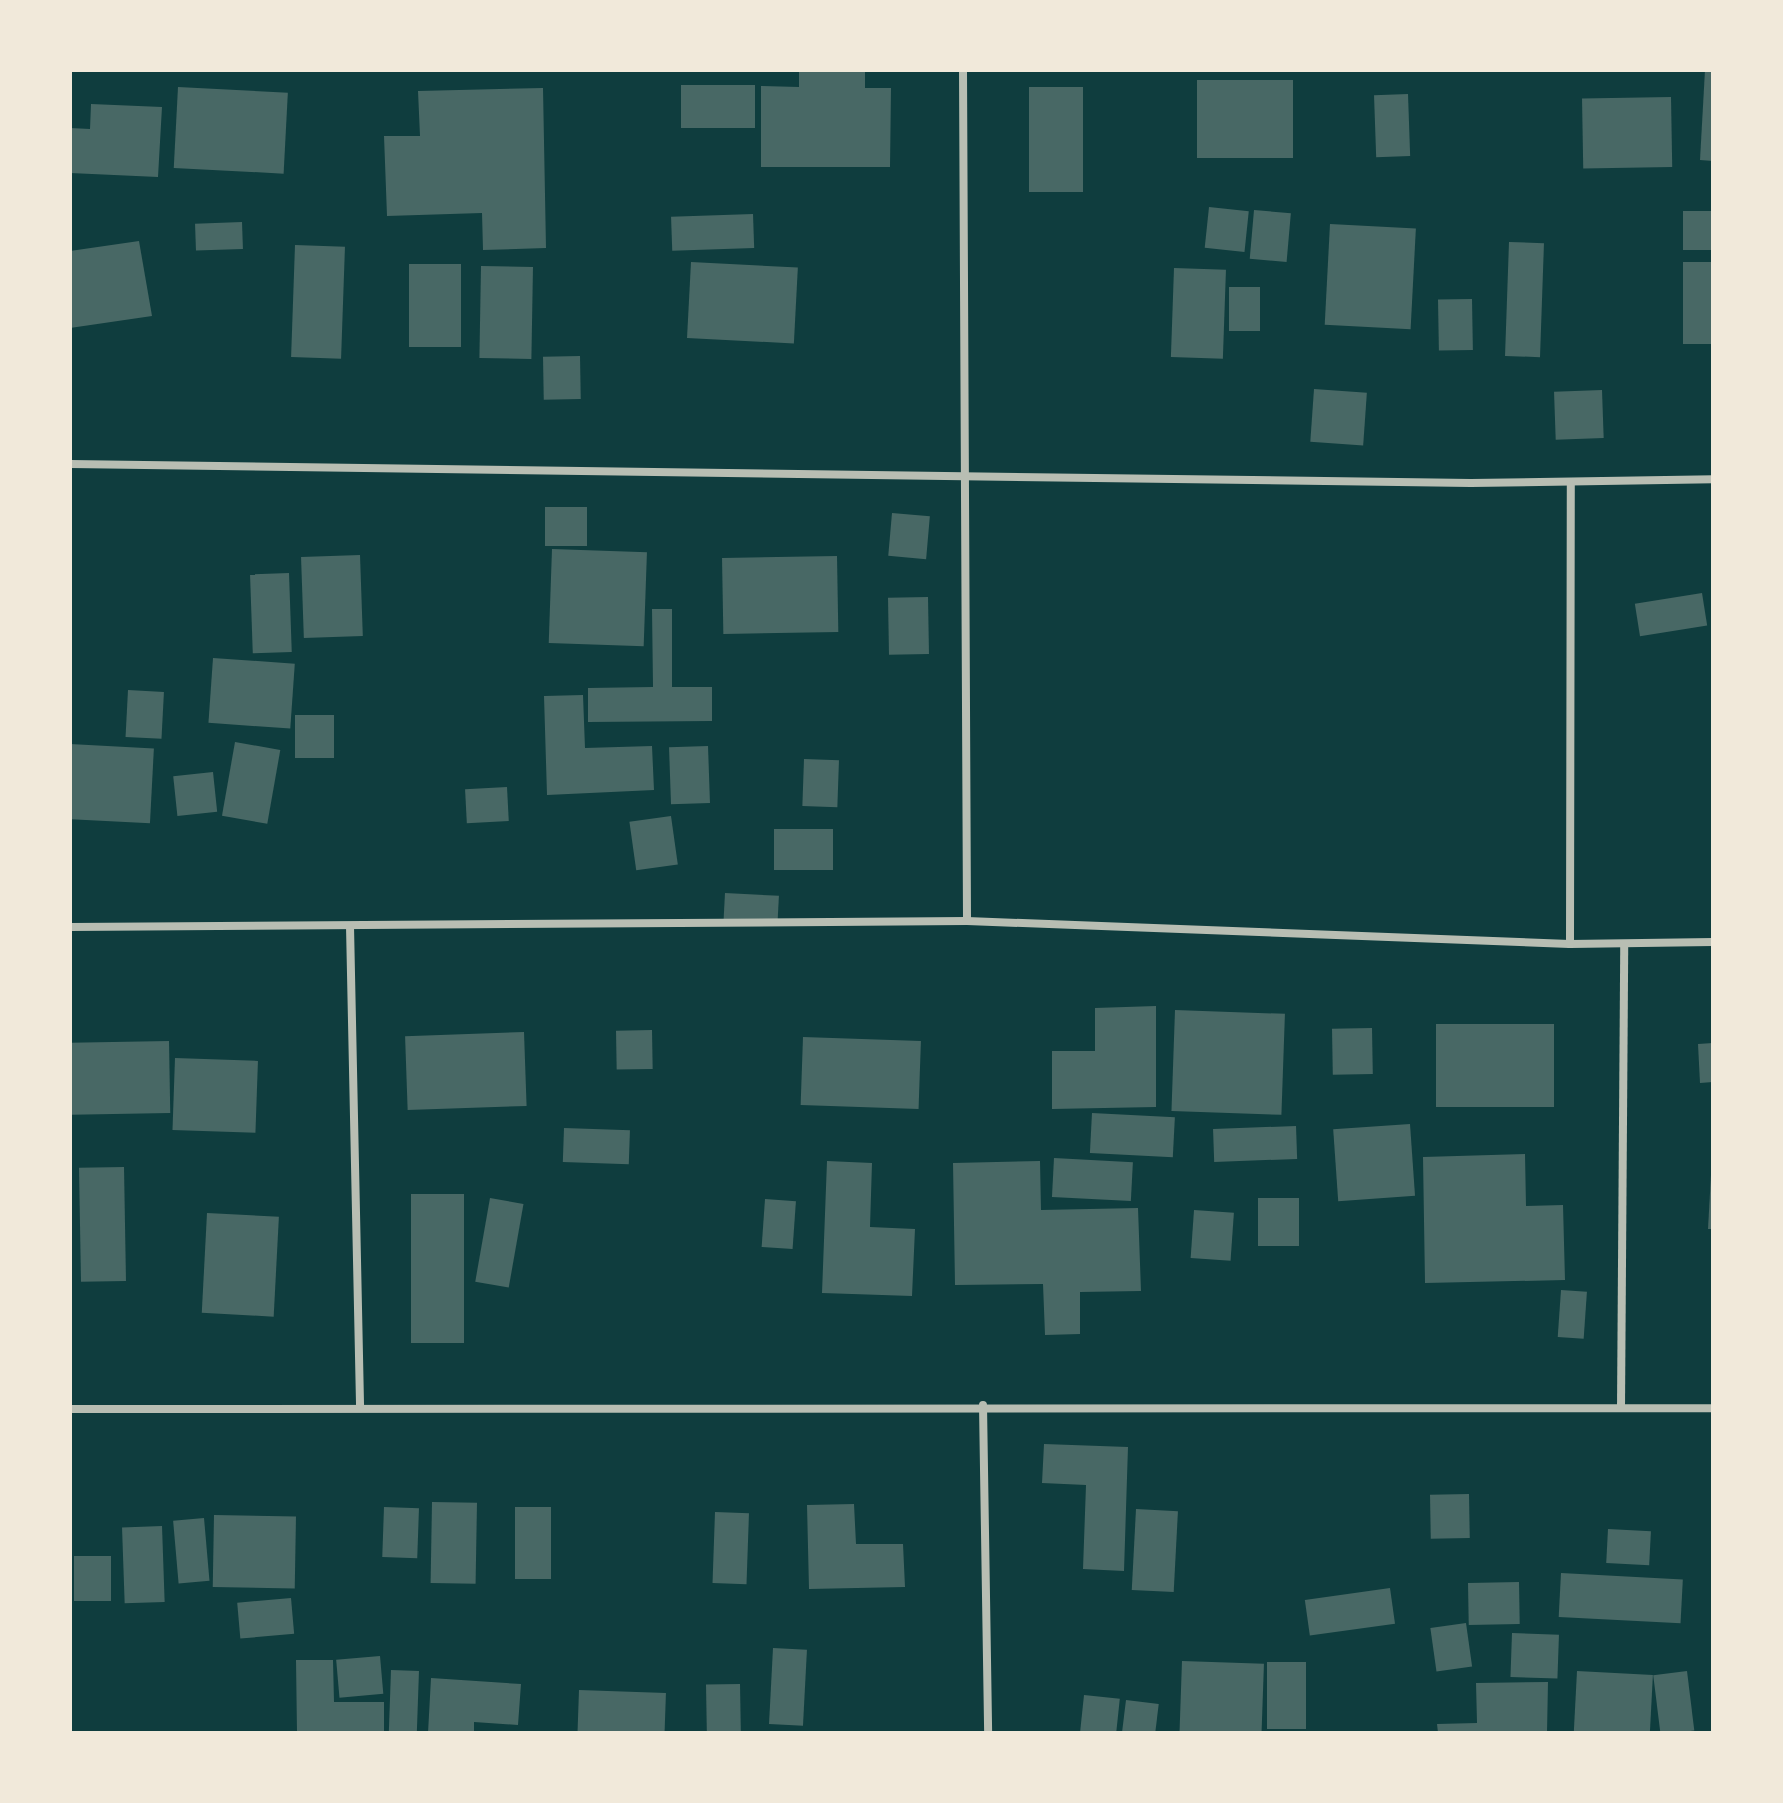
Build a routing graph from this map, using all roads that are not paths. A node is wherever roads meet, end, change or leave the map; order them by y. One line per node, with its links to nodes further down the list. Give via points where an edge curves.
1 (963, 70): 3 (street)
2 (70, 464): 3 (street)
3 (965, 472): 5 (street); 6 (street)
4 (1713, 479): 5 (street)
5 (1571, 482): 10 (street)
6 (967, 921): 7 (street); 10 (street)
7 (350, 926): 8 (street); 13 (street)
8 (70, 927)
9 (1713, 942): 11 (street)
10 (1570, 944): 11 (street)
11 (1624, 944): 14 (street)
12 (983, 1405): 13 (street); 14 (street); 17 (street)
13 (360, 1407): 16 (street)
14 (1621, 1408): 15 (street)
15 (1713, 1408)
16 (70, 1409)
17 (988, 1733)

